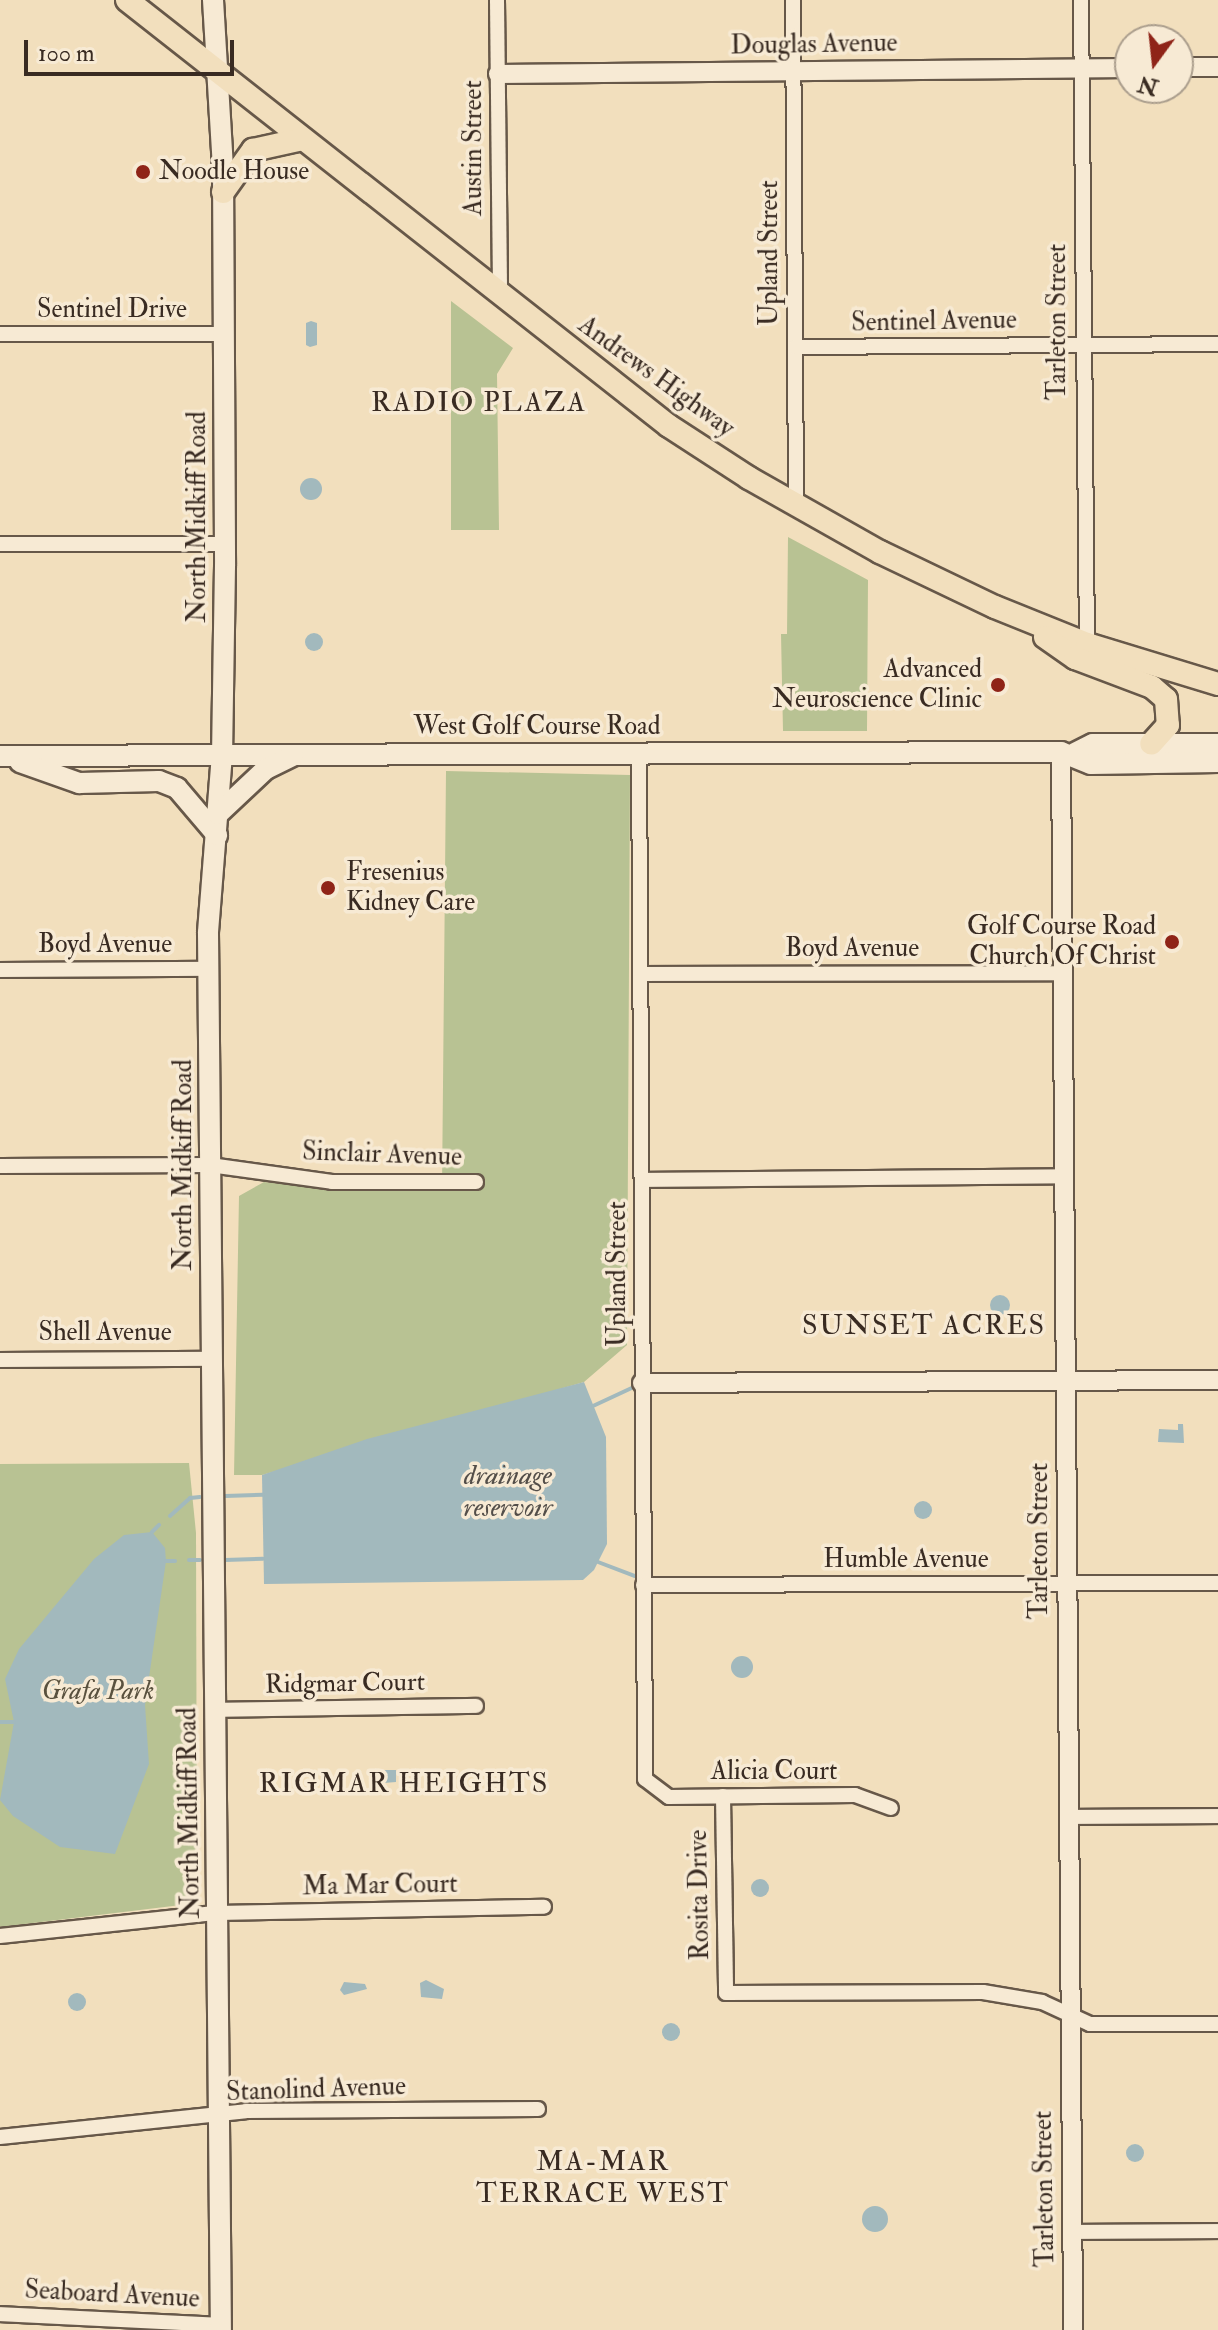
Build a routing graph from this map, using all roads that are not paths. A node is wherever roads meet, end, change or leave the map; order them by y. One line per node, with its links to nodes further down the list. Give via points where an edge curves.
1 (127, 0): 10 (main road, Andrews Highway)
2 (213, 0): 10 (main road, North Midkiff Road)
3 (497, 0): 12 (street, Austin Street)
4 (793, 0): 11 (street, Upland Street)
5 (1081, 0): 8 (street, Tarleton Street)
6 (1194, 67): 7 (street)
7 (1218, 67)
8 (1082, 68): 9 (street, Douglas Avenue); 11 (street, Douglas Avenue); 19 (street, Tarleton Street)
9 (1114, 68)
10 (216, 70): 13 (main road, Andrews Highway); 14 (main road, North Midkiff Road)
11 (794, 71): 12 (street, Douglas Avenue); 20 (street, Upland Street)
12 (498, 74): 15 (street, Austin Street)
13 (303, 139): 14 (main road, via 253,150); 15 (main road, Andrews Highway)
14 (223, 192): 17 (main road, North Midkiff Road)
15 (500, 295): 21 (main road, Andrews Highway, via 669,426)
16 (0, 334): 17 (street, Sentinel Drive)
17 (224, 334): 23 (main road, North Midkiff Road)
18 (1218, 344): 19 (street, Sentinel Avenue)
19 (1084, 345): 20 (street, Sentinel Avenue); 25 (street, Tarleton Street)
20 (795, 347): 21 (street, Upland Street)
21 (796, 506): 24 (main road, Andrews Highway)
22 (0, 544): 23 (street)
23 (225, 544): 32 (main road, North Midkiff Road)
24 (1007, 612): 25 (main road, Andrews Highway); 27 (main road, via 1075,658 1152,687 1166,699 1169,720)
25 (1087, 644): 26 (main road, Andrews Highway)
26 (1218, 684)
27 (1151, 744): 28 (main road, West Golf Course Road); 31 (main road, West Golf Course Road, via 1093,744)
28 (1218, 744)
29 (299, 753): 30 (main road, West Golf Course Road); 32 (main road, West Golf Course Road); 35 (main road, via 266,769)
30 (639, 753): 31 (main road, West Golf Course Road); 39 (street, Upland Street)
31 (1068, 753): 34 (main road, West Golf Course Road, via 1091,764); 38 (street, Tarleton Street)
32 (222, 754): 33 (main road, West Golf Course Road); 35 (main road, North Midkiff Road)
33 (2, 756): 35 (main road, via 79,783 159,781 177,788)
34 (1218, 762)
35 (218, 825): 36 (main road, North Midkiff Road)
36 (210, 969): 37 (street, Boyd Avenue); 40 (main road, North Midkiff Road)
37 (0, 970)
38 (1063, 973): 39 (street, Boyd Avenue); 42 (street, Tarleton Street)
39 (641, 974): 43 (street, Upland Street)
40 (210, 1165): 41 (street, Sinclair Avenue); 44 (street, Sinclair Avenue, via 332,1182); 45 (main road, North Midkiff Road)
41 (0, 1166)
42 (1063, 1176): 43 (street); 48 (street, Tarleton Street)
43 (642, 1180): 49 (street, Upland Street)
44 (476, 1182)
45 (211, 1359): 46 (street, Shell Avenue); 54 (main road, North Midkiff Road)
46 (0, 1360)
47 (1218, 1380): 48 (street)
48 (1064, 1381): 49 (street); 51 (street, Tarleton Street)
49 (642, 1383): 52 (street, Upland Street)
50 (1218, 1583): 51 (street, Humble Avenue)
51 (1066, 1584): 52 (street, Humble Avenue); 59 (street, Tarleton Street)
52 (643, 1585): 55 (street, Upland Street, via 645,1779)
53 (476, 1706): 54 (street, Ridgmar Court)
54 (214, 1710): 61 (main road, North Midkiff Road)
55 (656, 1792): 56 (street, Alicia Court, via 669,1797)
56 (723, 1796): 57 (street, Alicia Court, via 855,1795); 63 (street, Rosita Drive, via 726,1993 983,1992 1042,2002)
57 (891, 1808)
58 (1218, 1816): 59 (street)
59 (1068, 1817): 63 (street, Tarleton Street)
60 (544, 1907): 61 (street, Ma Mar Court)
61 (217, 1913): 62 (street, Ma Mar Court); 66 (main road, North Midkiff Road)
62 (0, 1936)
63 (1069, 2016): 64 (street, via 1090,2024); 69 (street, Tarleton Street)
64 (1218, 2024)
65 (538, 2109): 66 (street, Stanolind Avenue, via 246,2111)
66 (216, 2117): 67 (street, Stanolind Avenue); 71 (main road, North Midkiff Road)
67 (0, 2137)
68 (1218, 2231): 69 (street)
69 (1072, 2232): 72 (street, Tarleton Street)
70 (0, 2314): 71 (street, Seaboard Avenue)
71 (221, 2328)
72 (1073, 2330)

